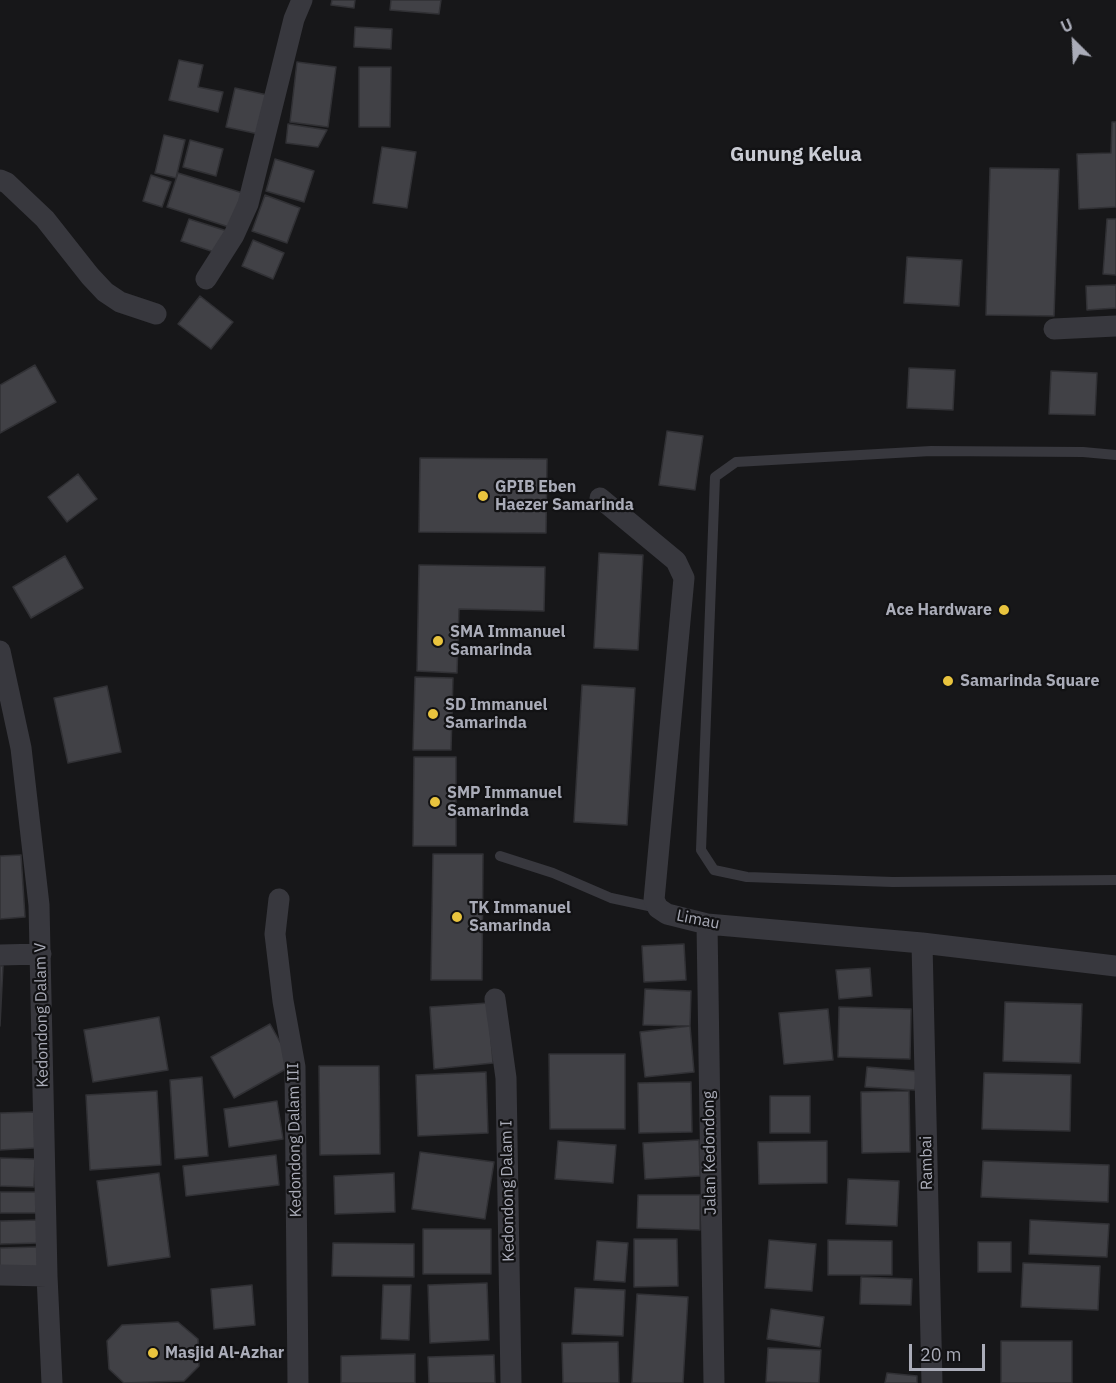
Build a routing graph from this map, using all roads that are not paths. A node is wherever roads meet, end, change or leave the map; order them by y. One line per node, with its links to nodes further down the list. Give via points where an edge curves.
1 (302, 0): 3 (street, via 248,204)
2 (0, 180): 4 (street, via 45,219 105,292 120,302)
3 (206, 279)
4 (156, 314)
5 (1116, 326): 6 (street)
6 (1054, 329)
7 (1116, 454): 11 (lane, via 931,451 735,462 715,477 701,850 714,870 747,877 893,882)
8 (600, 498): 13 (street, Limau, via 676,561 684,578 654,900)
9 (0, 651): 16 (street, Kedondong Dalam V, via 21,748)
10 (500, 856): 13 (lane, via 611,898)
11 (1116, 879)
12 (279, 899): 23 (street, Kedondong Dalam III, via 275,934 295,1067)
13 (657, 908): 14 (street, Limau)
14 (707, 924): 15 (street, Limau); 25 (street, Jalan Kedondong)
15 (921, 943): 18 (street, Limau); 26 (street, Rambai)
16 (41, 954): 17 (street); 21 (street, Kedondong Dalam V)
17 (0, 955)
18 (1116, 966)
19 (495, 999): 24 (street, Kedondong Dalam I, via 507,1078)
20 (0, 1275): 21 (street)
21 (47, 1276): 22 (street, Kedondong Dalam V)
22 (52, 1383)
23 (298, 1383)
24 (511, 1383)
25 (714, 1383)
26 (932, 1383)

